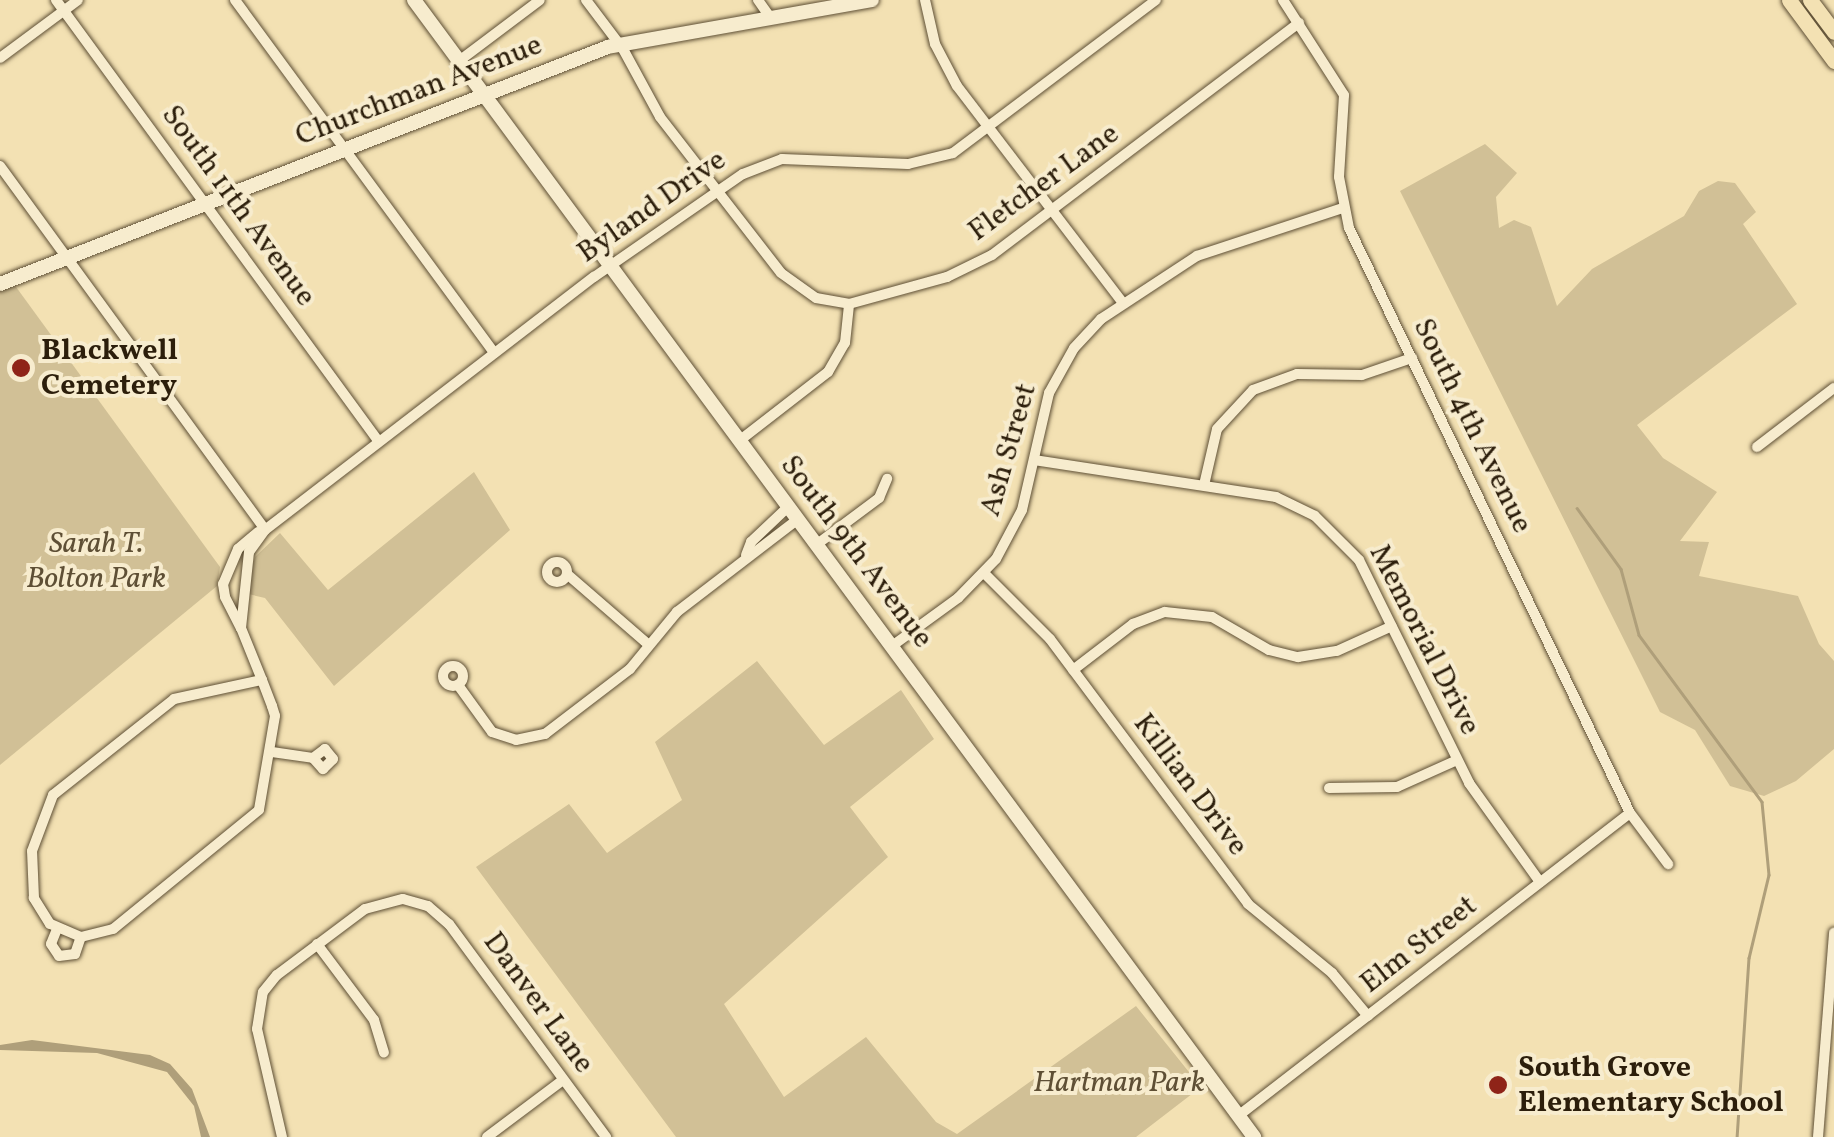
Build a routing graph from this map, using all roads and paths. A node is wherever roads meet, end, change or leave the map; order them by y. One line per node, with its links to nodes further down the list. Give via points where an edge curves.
1 (56, 0): 14 (street, South 11th Avenue)
2 (78, 0): 14 (street)
3 (235, 0): 24 (street)
4 (414, 0): 20 (street, South 9th Avenue)
5 (540, 0): 20 (street)
6 (586, 0): 18 (street)
7 (758, 0): 15 (street)
8 (872, 0): 15 (street, Churchman Avenue)
9 (925, 0): 23 (street, via 942,59)
10 (1156, 0): 23 (street, Byland Drive)
11 (1282, 0): 16 (street, South 4th Avenue)
12 (1788, 0): 21 (main road)
13 (1810, 0): 17 (main road)
14 (64, 10): 19 (street); 27 (street, South 11th Avenue)
15 (770, 16): 18 (street, Churchman Avenue)
16 (1299, 23): 28 (street, South 4th Avenue, via 1345,99); 29 (street, Fletcher Lane)
17 (1834, 32)
18 (619, 44): 22 (street, Churchman Avenue); 26 (street, via 654,109)
19 (0, 58)
20 (459, 61): 22 (street, South 9th Avenue)
21 (1834, 61)
22 (484, 95): 24 (street, Churchman Avenue); 31 (street, South 9th Avenue)
23 (989, 129): 26 (street, Byland Drive, via 957,152 920,163 778,160); 29 (street)
24 (345, 149): 27 (street, Churchman Avenue); 35 (street)
25 (0, 166): 30 (street)
26 (718, 192): 31 (street, Byland Drive); 34 (street, via 790,282 816,298)
27 (206, 204): 30 (street, Churchman Avenue); 39 (street, South 11th Avenue)
28 (1343, 208): 33 (street, Ash Street, via 1213,249); 36 (street, South 4th Avenue)
29 (1052, 212): 33 (street); 34 (street, Fletcher Lane, via 955,274)
30 (67, 258): 32 (street, Churchman Avenue); 45 (street)
31 (611, 268): 35 (street, Byland Drive); 38 (street, South 9th Avenue)
32 (0, 284)
33 (1122, 302): 41 (street, Ash Street, via 1062,366 1046,400)
34 (850, 304): 38 (street, via 845,343 828,372)
35 (494, 353): 39 (street, Byland Drive)
36 (1412, 358): 43 (street, via 1362,375 1297,374 1260,385 1219,425); 60 (street, South 4th Avenue)
37 (1834, 388): 40 (street)
38 (739, 441): 44 (street, South 9th Avenue)
39 (379, 442): 45 (street, Byland Drive)
40 (1756, 447)
41 (1034, 460): 43 (street, Memorial Drive); 47 (street, Ash Street, via 1012,534)
42 (887, 479): 46 (street, via 879,498)
43 (1204, 486): 49 (street, Memorial Drive, via 1276,497 1315,516 1351,549)
44 (793, 513): 46 (street, South 9th Avenue); 51 (street, via 751,542 746,556 668,621)
45 (265, 530): 50 (street, via 249,552); 50 (street, Byland Drive, via 246,540 224,574 224,597)
46 (816, 545): 52 (street, South 9th Avenue)
47 (984, 573): 52 (street, Ash Street); 53 (street, Killian Drive, via 1028,613)
48 (567, 574): 51 (street)
49 (1392, 626): 53 (street, via 1337,651 1298,657 1269,650 1204,614 1166,612 1134,624); 58 (street, Memorial Drive)
50 (241, 628): 54 (street)
51 (650, 646): 55 (street, via 623,675 532,738 492,732)
52 (892, 646): 70 (street, South 9th Avenue)
53 (1073, 670): 67 (street, Killian Drive, via 1248,904 1332,973)
54 (262, 680): 56 (street, via 275,716); 63 (street, via 174,699 69,780 36,830 33,890 41,914)
55 (458, 685)
56 (272, 752): 57 (street); 65 (street, via 264,798 248,825 114,929)
57 (313, 758)
58 (1457, 760): 59 (street, via 1397,787); 62 (street, Memorial Drive)
59 (1329, 788)
60 (1630, 813): 61 (street, South 4th Avenue); 62 (street, Elm Street)
61 (1668, 864)
62 (1540, 882): 67 (street, Elm Street)
63 (57, 929): 65 (street); 65 (street, via 50,944 61,957 75,954)
64 (1834, 934): 75 (street)
65 (81, 937)
66 (317, 944): 68 (street, via 376,1025); 69 (street, Danver Lane, via 378,902 424,904 448,924); 71 (street, via 266,987 258,1034)
67 (1368, 1016): 70 (street, Elm Street)
68 (384, 1052)
69 (563, 1080): 72 (street); 73 (street, Danver Lane)
70 (1238, 1116): 74 (street, South 9th Avenue)
71 (282, 1137)
72 (487, 1137)
73 (606, 1137)
74 (1254, 1137)
75 (1818, 1137)

